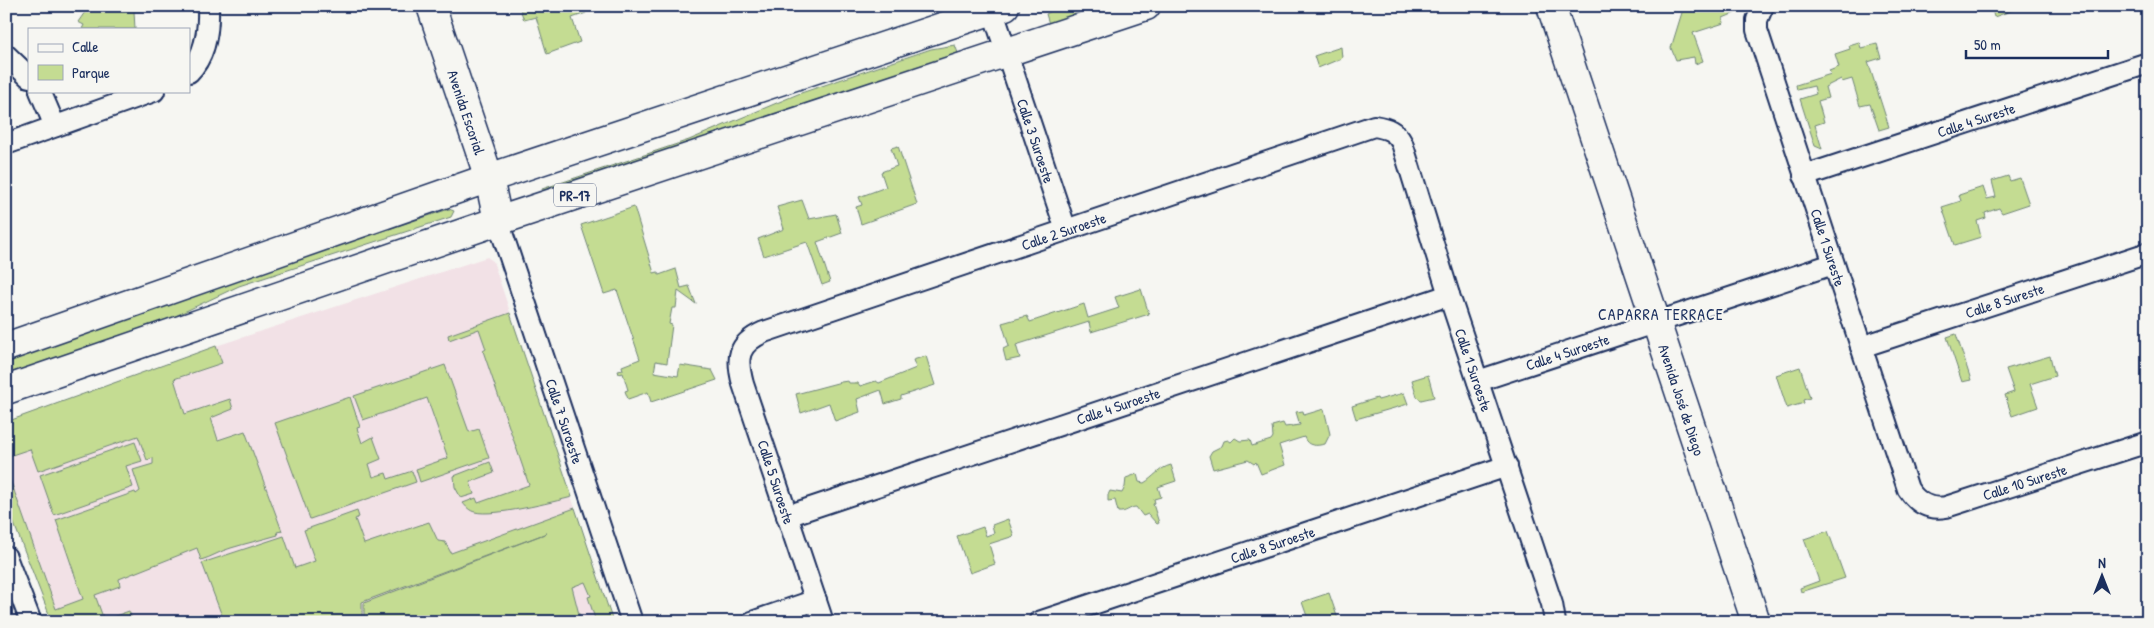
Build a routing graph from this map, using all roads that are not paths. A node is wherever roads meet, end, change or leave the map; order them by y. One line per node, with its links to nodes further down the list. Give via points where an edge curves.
1 (431, 6): 18 (main road, Avenida Escorial)
2 (1146, 6): 7 (main road, PR-17)
3 (1551, 6): 24 (main road, Avenida José de Diego)
4 (1764, 6): 17 (street, Calle 1 Sureste, via 1757,20 1757,30)
5 (996, 8): 7 (street, Calle 3 Suroeste); 18 (main road)
6 (209, 13): 10 (street, via 207,38)
7 (1006, 52): 19 (main road, PR-17); 20 (street, Calle 3 Suroeste)
8 (6, 55): 11 (street)
9 (2148, 63): 17 (street, Calle 4 Sureste)
10 (190, 70)
11 (28, 77)
12 (40, 92): 14 (street)
13 (151, 92): 14 (street)
14 (55, 126): 16 (street)
15 (1383, 127): 20 (street, Calle 2 Suroeste, via 1374,126); 23 (street, Calle 1 Suroeste, via 1399,136 1402,143)
16 (6, 144)
17 (1804, 176): 22 (street, Calle 1 Sureste)
18 (489, 178): 19 (main road, Avenida Escorial); 26 (main road)
19 (498, 221): 29 (main road, PR-17); 37 (street, Calle 7 Suroeste)
20 (1066, 230): 25 (street, Calle 2 Suroeste, via 764,332)
21 (2148, 252): 27 (street, Calle 8 Sureste)
22 (1833, 264): 24 (street); 27 (street, Calle 1 Sureste)
23 (1449, 295): 28 (street, Calle 1 Suroeste); 33 (street, Calle 4 Suroeste)
24 (1656, 322): 28 (street, Calle 4 Suroeste); 42 (main road, Avenida José de Diego)
25 (747, 342): 33 (street, Calle 5 Suroeste, via 741,350 739,369)
26 (6, 347)
27 (1861, 347): 32 (street, Calle 1 Sureste)
28 (1478, 380): 31 (street, Calle 1 Suroeste)
29 (6, 390)
30 (2148, 442): 32 (street, Calle 10 Sureste, via 1946,507 1926,506)
31 (1507, 466): 40 (street, Calle 8 Suroeste); 41 (street, Calle 1 Suroeste)
32 (1908, 488)
33 (787, 516): 35 (street, Calle 5 Suroeste)
34 (6, 557): 36 (street)
35 (816, 600): 38 (street); 39 (street, Calle 5 Suroeste)
36 (31, 622)
37 (632, 622)
38 (752, 622)
39 (823, 622)
40 (1039, 622)
41 (1555, 622)
42 (1756, 622)

